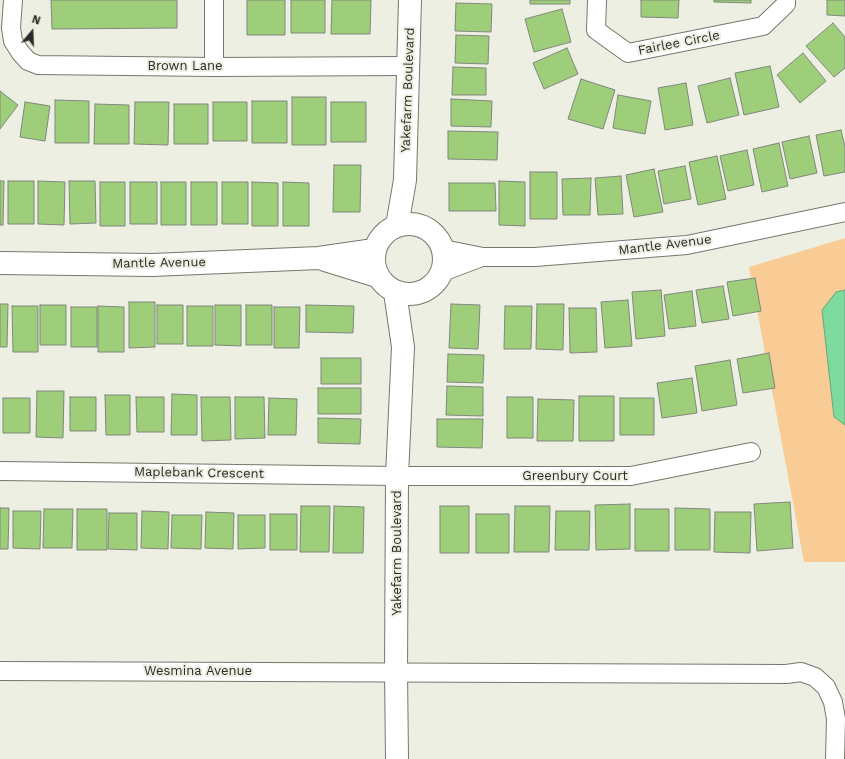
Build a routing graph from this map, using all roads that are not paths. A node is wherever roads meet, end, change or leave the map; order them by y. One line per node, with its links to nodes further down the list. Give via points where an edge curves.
1 (13, 0): 7 (street, Brown Lane, via 13,41 28,61 38,65)
2 (214, 0): 7 (street)
3 (410, 0): 6 (street, Yakefarm Boulevard)
4 (598, 0): 5 (street, Fairlee Circle, via 596,30 628,53 763,26 786,4)
5 (786, 0)
6 (409, 66): 7 (street, Brown Lane); 9 (street, Yakefarm Boulevard)
7 (214, 67)
8 (845, 212): 12 (street, Mantle Avenue, via 687,245 535,257)
9 (406, 225): 10 (street, via 424,227 432,232); 11 (street, via 387,231)
10 (443, 249): 12 (street, Mantle Avenue); 15 (street)
11 (374, 250): 13 (street, Mantle Avenue); 16 (street, via 374,268)
12 (483, 257): 15 (street, Mantle Avenue)
13 (319, 258): 14 (street, Mantle Avenue, via 152,265); 16 (street, Mantle Avenue)
14 (0, 263)
15 (442, 272): 17 (street, via 427,290)
16 (377, 276): 17 (street, via 385,285)
17 (405, 293): 20 (street, Yakefarm Boulevard)
18 (751, 452): 20 (street, Greenbury Court, via 631,476)
19 (0, 471): 20 (street, Maplebank Crescent)
20 (397, 476): 22 (street, Yakefarm Boulevard)
21 (0, 671): 22 (street, Wesmina Avenue)
22 (396, 672): 23 (street, Yakefarm Boulevard); 24 (street, Wesmina Avenue, via 801,672 815,677 826,687 833,702 836,719)
23 (397, 759)
24 (835, 759)

